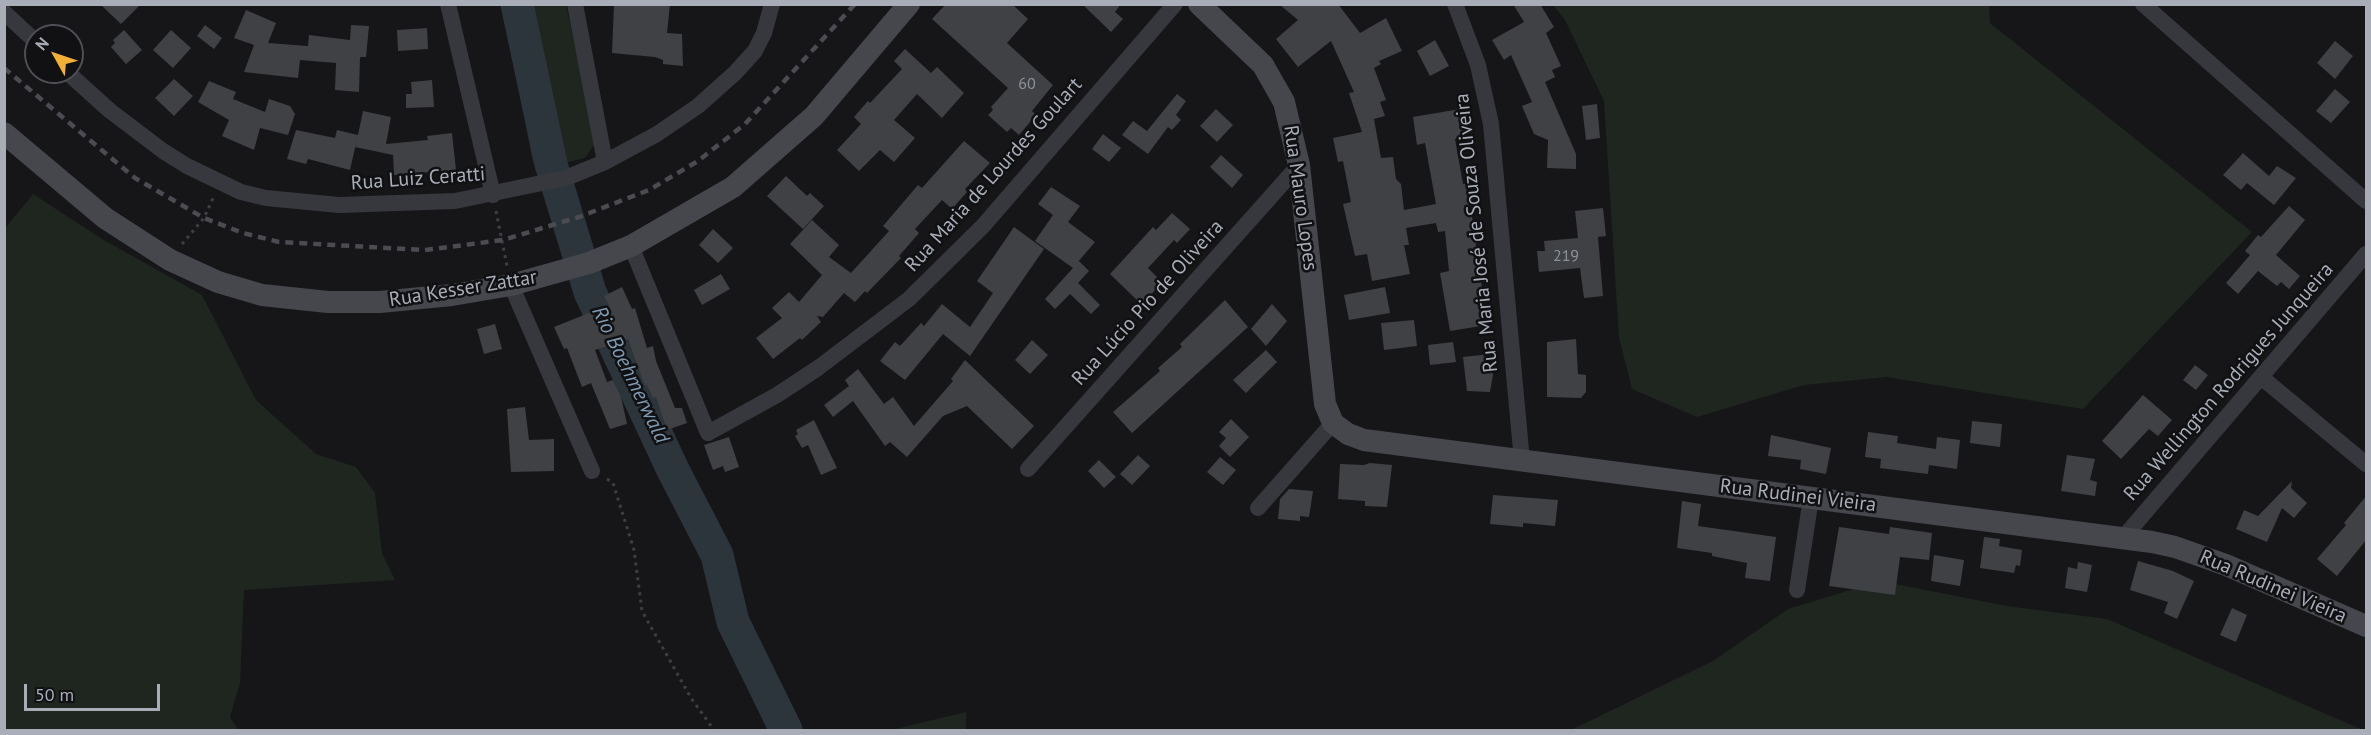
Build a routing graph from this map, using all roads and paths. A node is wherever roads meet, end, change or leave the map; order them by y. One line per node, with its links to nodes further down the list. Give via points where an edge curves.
1 (448, 4): 16 (street)
2 (575, 4): 13 (street)
3 (772, 4): 13 (street, Rua Luiz Ceratti, via 755,51 720,88 680,120)
4 (909, 4): 18 (street, Rua Kesser Zattar, via 814,116 769,158 733,187)
5 (1175, 4): 18 (street, Rua Maria de Lourdes Goulart, via 983,226 909,299 819,368 708,433)
6 (1199, 4): 14 (street, Rua Mauro Lopes, via 1242,42 1275,83 1293,129)
7 (1455, 4): 24 (street, Rua Maria José de Souza Oliveira, via 1478,65 1491,124)
8 (2143, 4): 17 (street)
9 (4, 12): 10 (street)
10 (24, 31)
11 (81, 84): 15 (street, Rua Luiz Ceratti, via 138,133)
12 (4, 134): 20 (street, Rua Kesser Zattar, via 105,218)
13 (605, 162): 16 (street, Rua Luiz Ceratti, via 566,178)
14 (1299, 165): 23 (street, Rua Mauro Lopes, via 1325,404); 26 (street, Rua Lúcio Pio de Oliveira)
15 (220, 183): 16 (street, Rua Luiz Ceratti, via 266,198 339,205 423,204); 20 (path, via 204,218)
16 (493, 195): 21 (path)
17 (2367, 201)
18 (631, 246): 21 (street, Rua Kesser Zattar, via 589,263)
19 (2367, 254): 22 (street, Rua Wellington Rodrigues Junqueira)
20 (170, 260): 21 (street, Rua Kesser Zattar, via 238,289 310,301 350,303 428,298)
21 (511, 285): 27 (street)
22 (2261, 377): 25 (street); 30 (street, Rua Wellington Rodrigues Junqueira)
23 (1333, 423): 24 (street, Rua Rudinei Vieira, via 1364,440); 29 (street)
24 (1522, 461): 28 (street, Rua Rudinei Vieira)
25 (2367, 464)
26 (1028, 469)
27 (592, 471): 33 (path, via 613,483 634,550 642,611 691,698)
28 (1811, 498): 30 (street, Rua Rudinei Vieira); 31 (street)
29 (1258, 508)
30 (2123, 537): 32 (street, Rua Rudinei Vieira, via 2197,555)
31 (1797, 590)
32 (2367, 626)
33 (714, 730)

